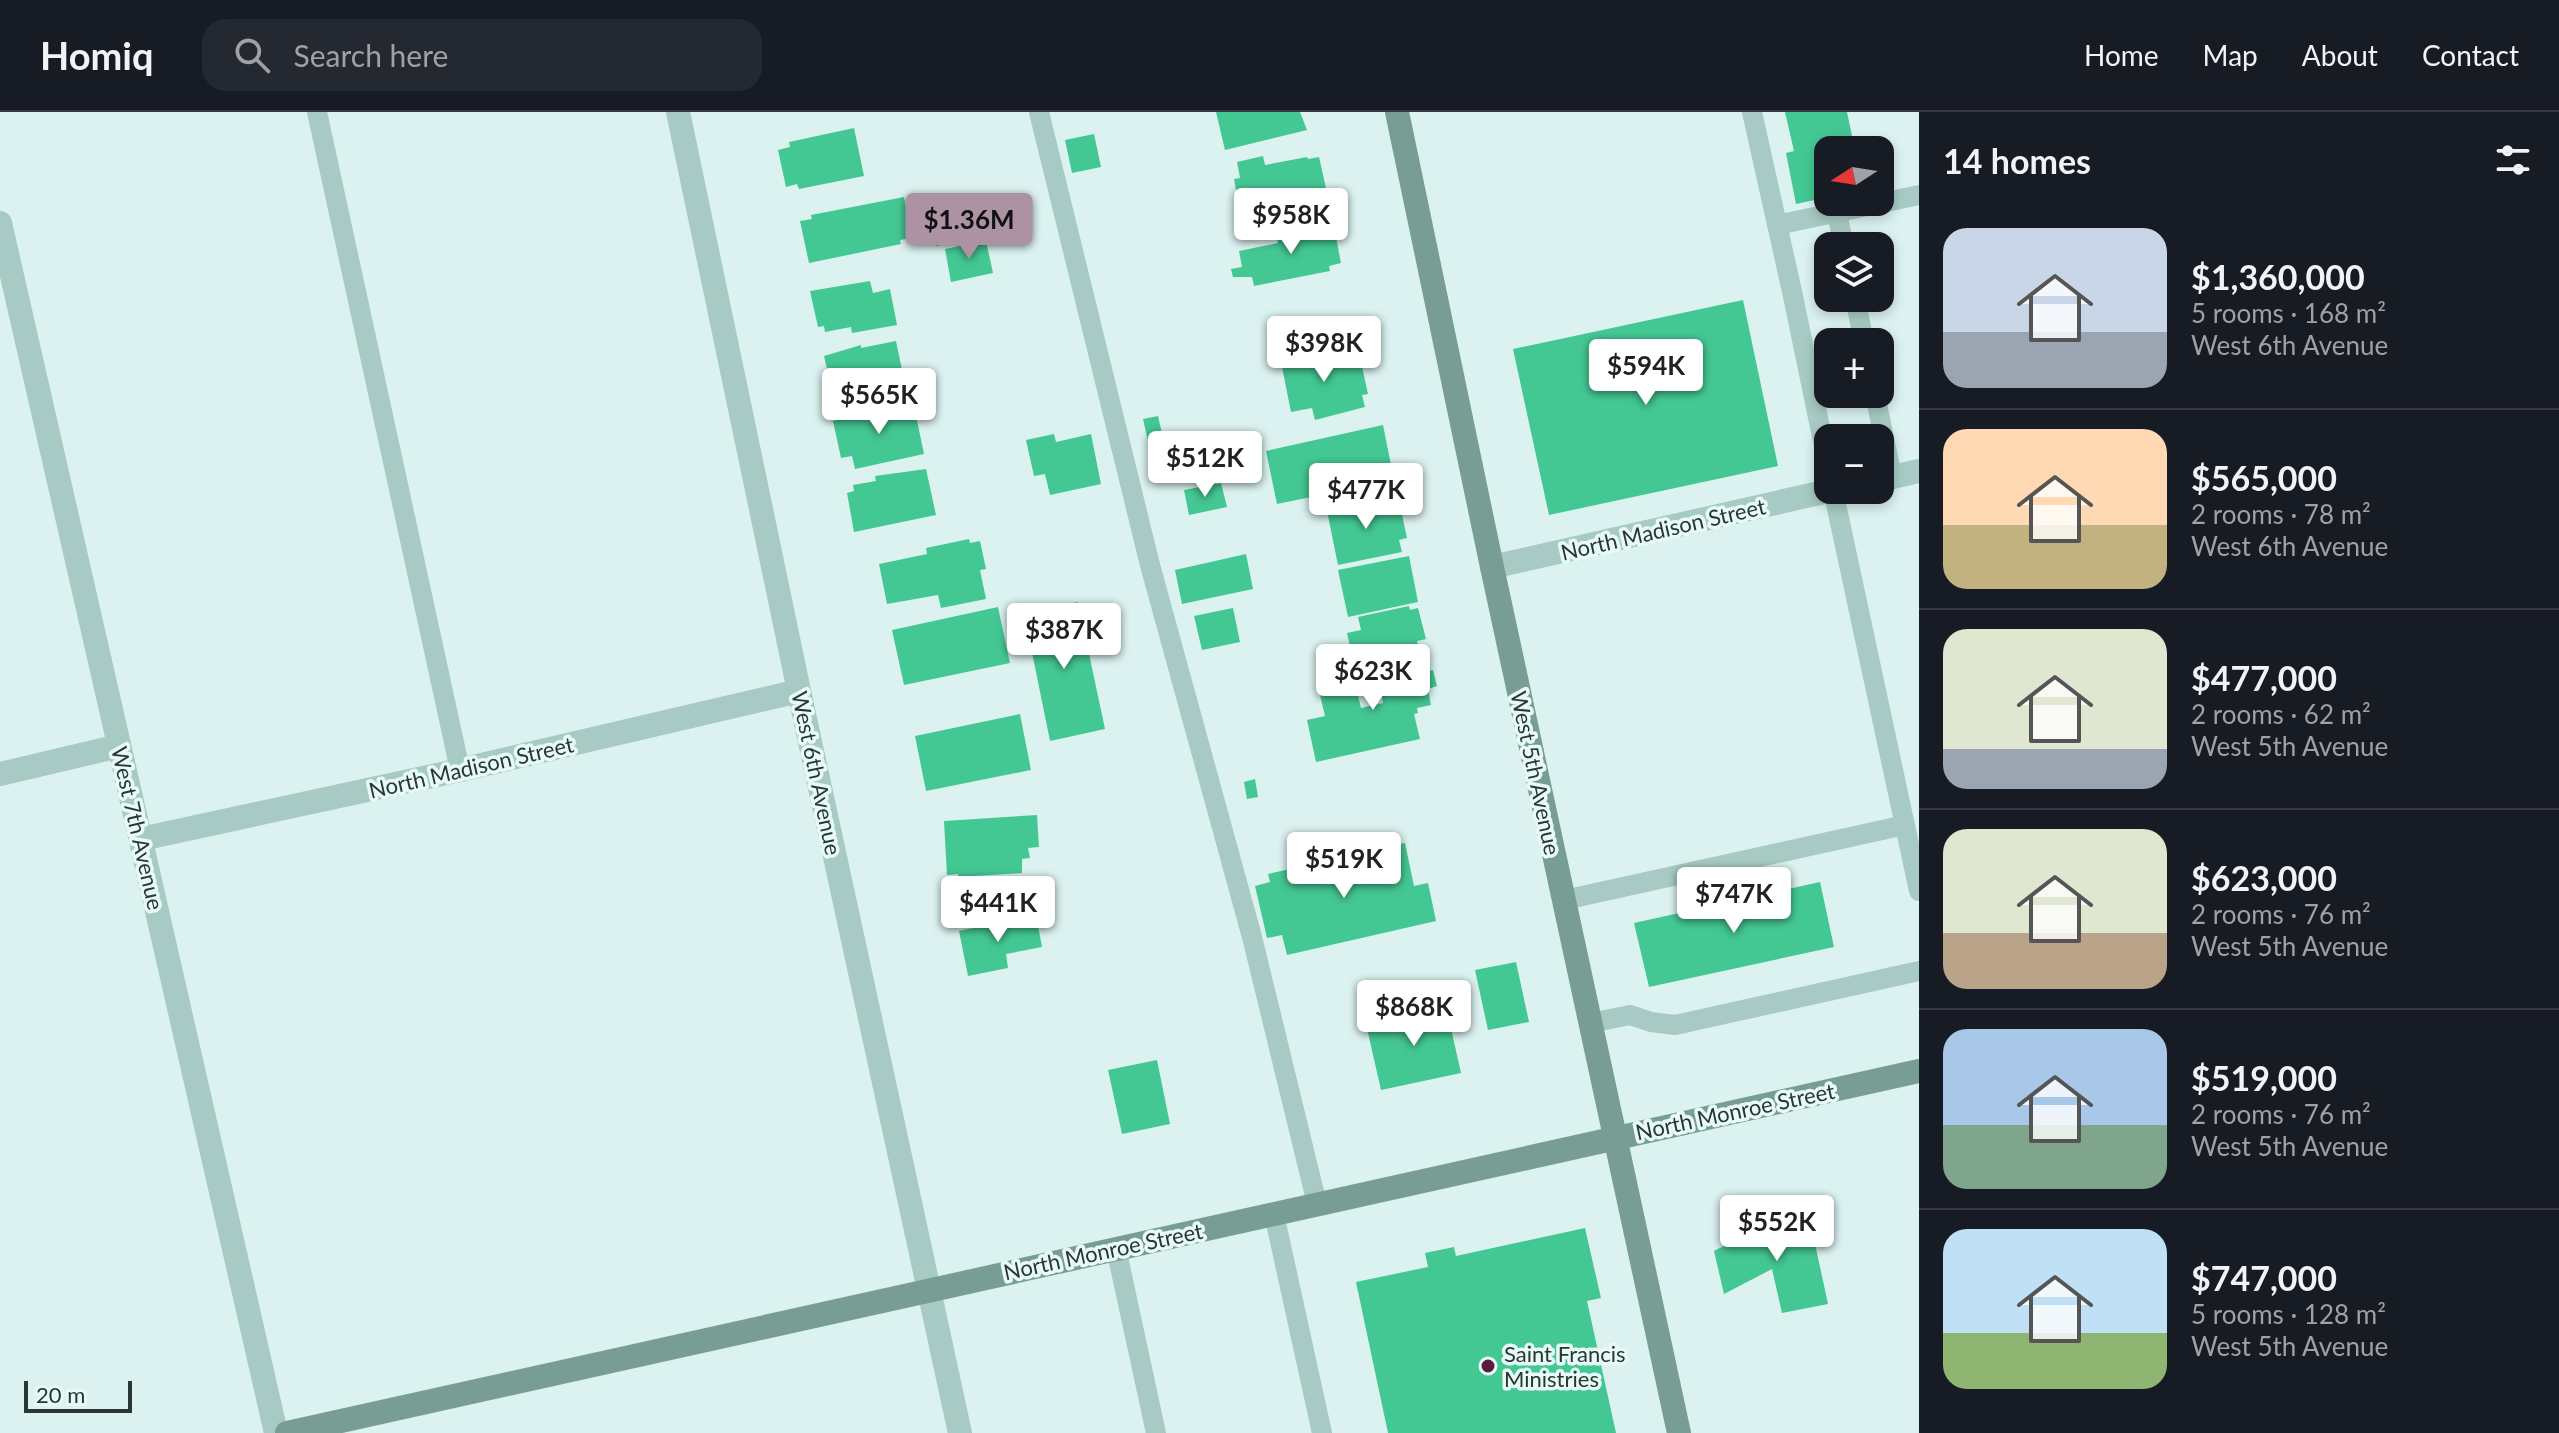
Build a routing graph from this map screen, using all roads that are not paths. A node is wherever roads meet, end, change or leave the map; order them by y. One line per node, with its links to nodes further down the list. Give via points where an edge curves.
1 (317, 112): 19 (lane)
2 (678, 112): 17 (street, West 6th Avenue)
3 (1039, 112): 29 (lane, via 1150,565 1252,937)
4 (1397, 112): 16 (street, West 5th Avenue)
5 (1752, 112): 10 (lane)
6 (1919, 195): 7 (lane)
7 (1894, 200)
8 (1822, 216): 10 (lane)
9 (0, 223): 18 (street, West 7th Avenue)
10 (1777, 225): 11 (lane)
11 (1819, 424)
12 (1919, 471): 13 (street)
13 (1894, 476)
14 (1814, 494): 16 (street, North Madison Street)
15 (1836, 504): 21 (lane)
16 (1492, 567): 24 (street, West 5th Avenue)
17 (799, 691): 19 (street, North Madison Street); 32 (street, West 6th Avenue)
18 (119, 746): 20 (street); 22 (street, West 7th Avenue)
19 (460, 770): 22 (street, North Madison Street)
20 (0, 774)
21 (1905, 825): 23 (lane); 24 (lane)
22 (141, 839): 33 (street, West 7th Avenue)
23 (1919, 891)
24 (1564, 900): 26 (street, West 5th Avenue)
25 (1919, 971): 26 (lane, via 1675,1025 1630,1015)
26 (1590, 1023): 28 (street, West 5th Avenue)
27 (1919, 1071): 28 (street, North Monroe Street)
28 (1616, 1137): 29 (street, North Monroe Street); 38 (street, West 5th Avenue)
29 (1317, 1204): 30 (street, North Monroe Street)
30 (1274, 1214): 31 (street, North Monroe Street); 37 (lane)
31 (1116, 1248): 32 (street, North Monroe Street); 36 (lane)
32 (928, 1290): 34 (street, North Monroe Street); 35 (street, West 6th Avenue)
33 (276, 1433)
34 (287, 1433)
35 (960, 1433)
36 (1156, 1433)
37 (1322, 1433)
38 (1679, 1433)

